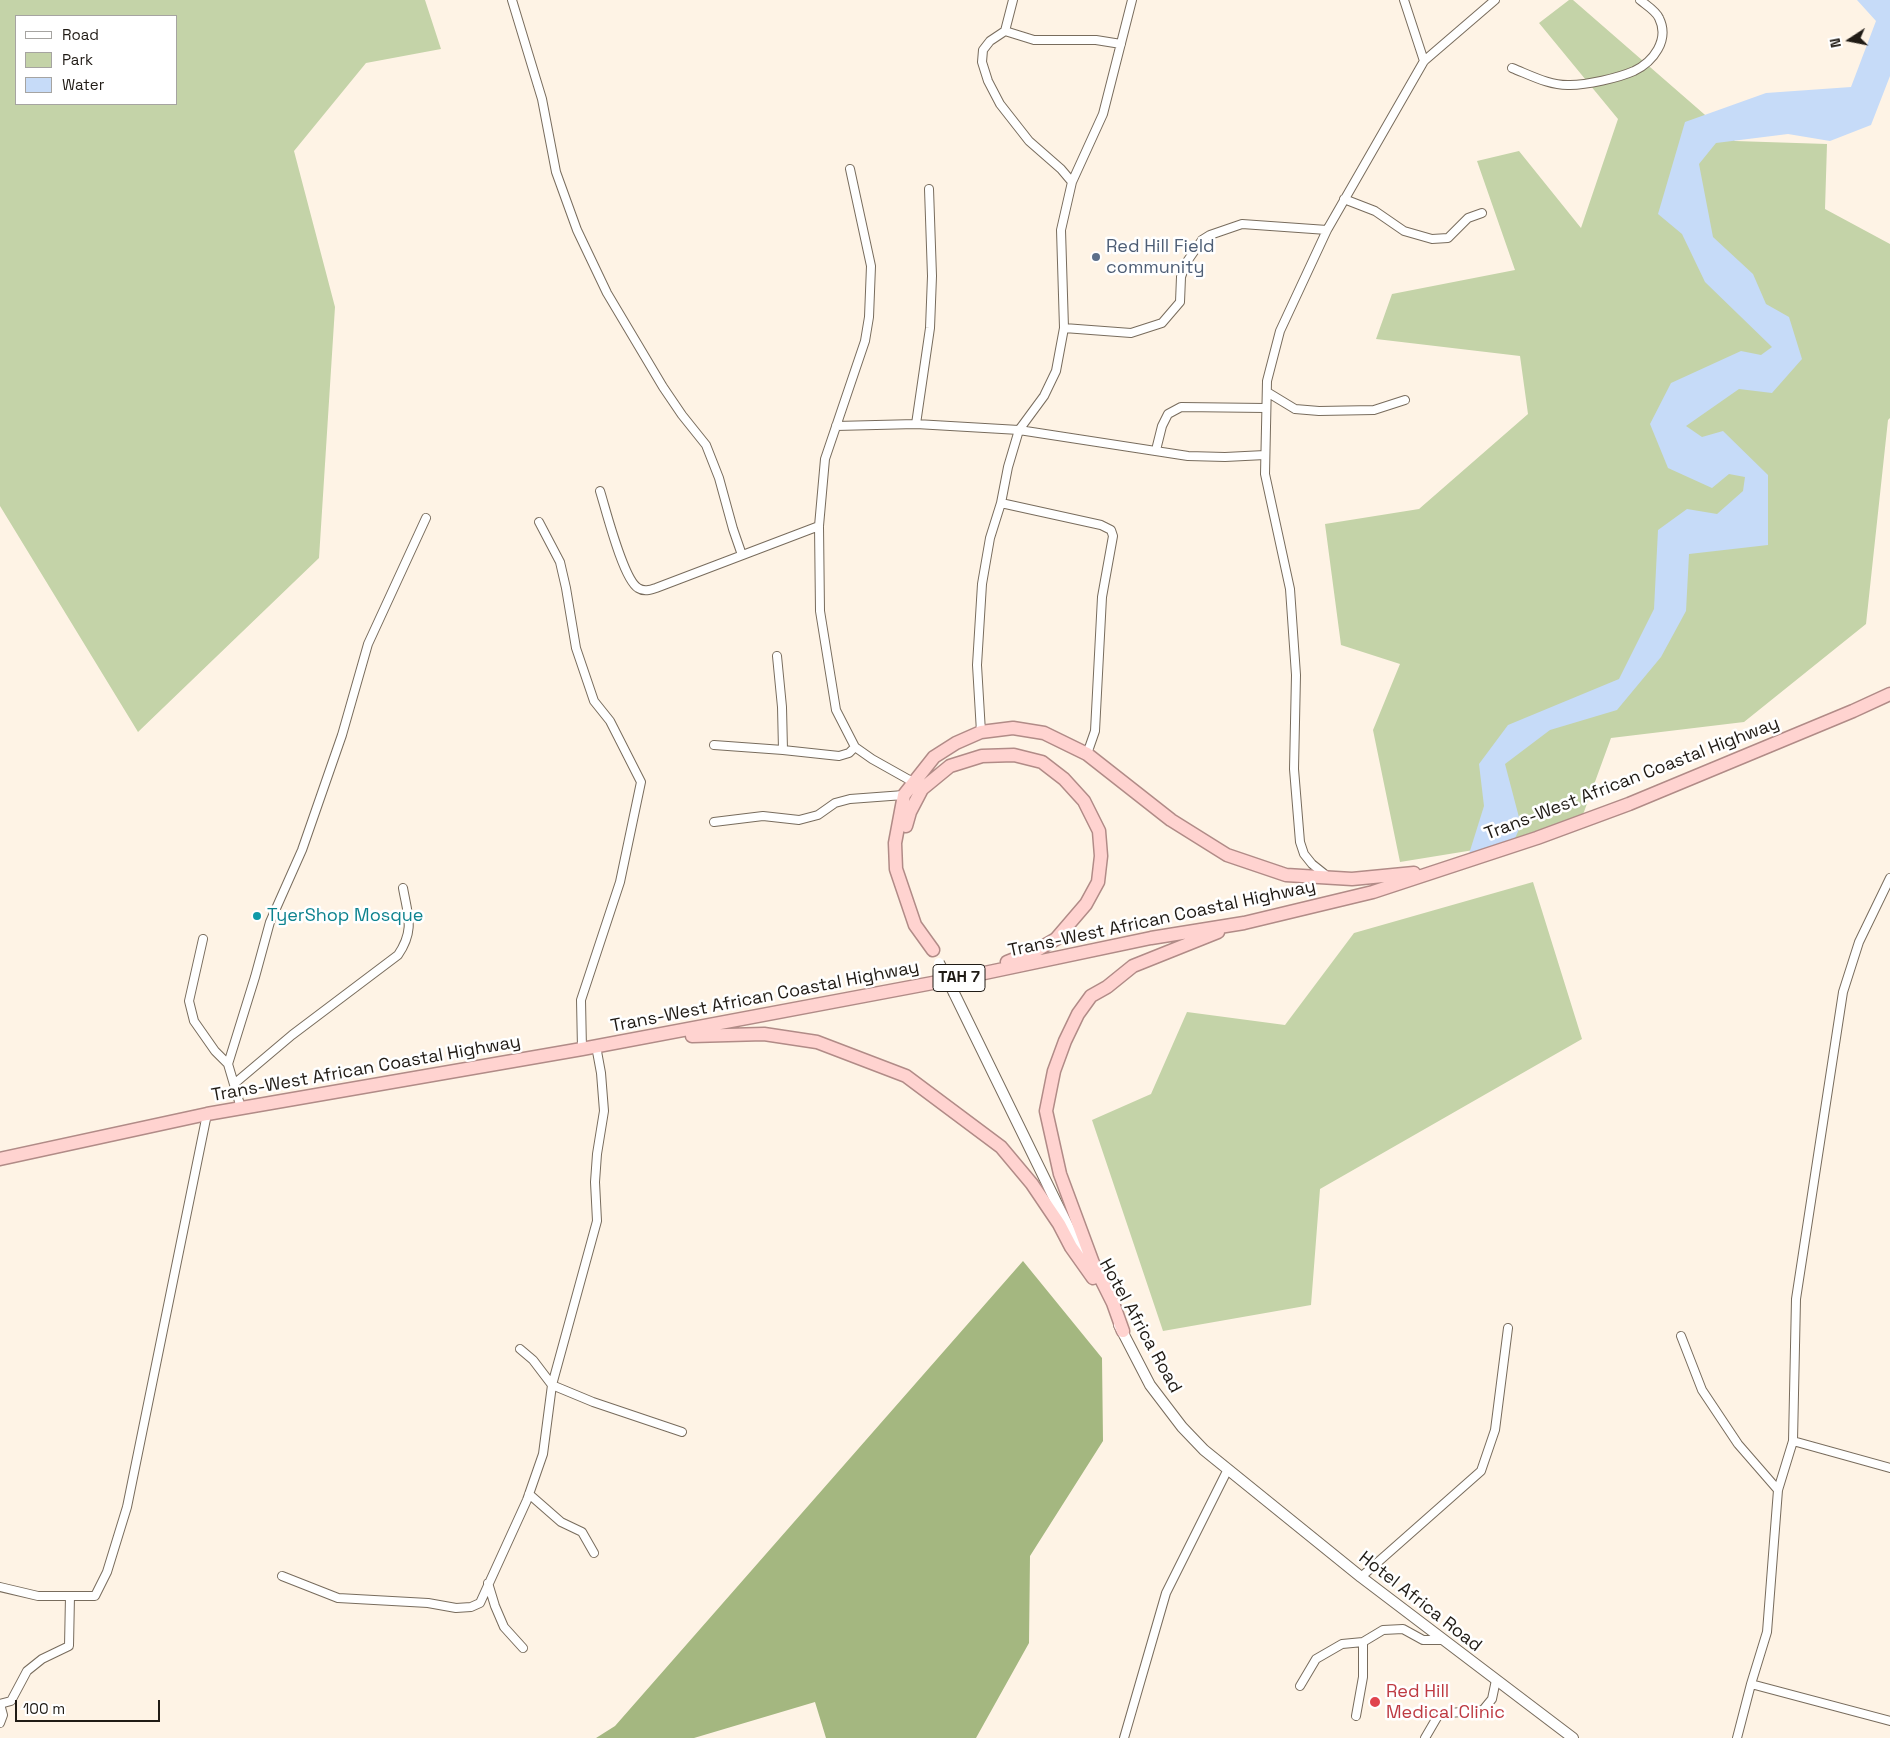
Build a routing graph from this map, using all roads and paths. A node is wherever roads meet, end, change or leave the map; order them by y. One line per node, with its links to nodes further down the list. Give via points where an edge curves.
1 (512, 0): 31 (street, via 542,99 556,172 577,230 607,293 659,380 706,445)
2 (1013, 0): 7 (street)
3 (1132, 0): 8 (street)
4 (1404, 0): 9 (street)
5 (1494, 0): 9 (street)
6 (1640, 0): 10 (street, via 1658,17 1663,29 1662,42 1655,54 1634,71 1570,86)
7 (1005, 31): 8 (street, via 1034,40 1096,40); 12 (street, via 983,50 982,62 988,80 1000,104 1029,140)
8 (1121, 44): 12 (street, via 1103,114)
9 (1424, 61): 14 (street)
10 (1512, 68)
11 (850, 169): 22 (street, via 871,266 869,317 866,341)
12 (1072, 182): 17 (street, via 1061,230)
13 (929, 190): 21 (street, via 930,328)
14 (1344, 200): 15 (street, via 1374,211 1404,231 1432,239 1448,238 1468,218); 16 (street)
15 (1482, 213)
16 (1326, 230): 17 (street, via 1242,224 1210,235 1202,240 1186,263 1181,277 1180,302 1162,323 1131,333); 18 (street, via 1280,331)
17 (1064, 328): 23 (street, via 1056,372 1044,396)
18 (1267, 392): 19 (street, via 1295,409 1320,411 1374,410); 20 (street)
19 (1405, 400)
20 (1265, 408): 24 (street, via 1181,407 1168,414); 25 (street)
21 (916, 424): 22 (street); 23 (street)
22 (836, 426): 30 (street, via 825,460)
23 (1019, 430): 24 (street); 27 (street)
24 (1156, 450): 25 (street, via 1188,456)
25 (1265, 455): 44 (street, via 1265,474 1290,589 1296,675 1294,769 1300,842 1312,864)
26 (600, 491): 31 (street, via 623,563 640,590 656,588)
27 (1001, 503): 34 (street, via 990,538 982,584 977,665); 38 (street, via 1101,525 1113,536 1102,597 1095,731)
28 (426, 518): 53 (street, via 368,644 342,734 302,850 270,922)
29 (539, 522): 52 (street, via 560,562 576,648 594,701 610,721 641,782 620,882 581,1000)
30 (820, 526): 31 (street); 36 (street, via 820,611 834,701)
31 (742, 555)
32 (777, 656): 37 (street)
33 (1890, 694): 42 (highway, Trans-West African Coastal Highway / TAH 7, via 1629,804)
34 (981, 732): 38 (highway, via 1013,728 1044,733); 39 (highway, via 934,757)
35 (714, 745): 37 (street)
36 (855, 747): 37 (street, via 849,754 839,756); 39 (street)
37 (783, 750)
38 (1087, 754): 44 (highway, via 1172,820 1227,854 1286,875)
39 (913, 782): 40 (highway)
40 (904, 795): 41 (street, via 850,799 835,803 818,815 799,820 763,816); 48 (highway, via 895,843 896,869 914,926)
41 (714, 822)
42 (1439, 870): 44 (highway); 46 (highway, Trans-West African Coastal Highway / TAH 7, via 1373,892)
43 (1890, 878): 66 (street, via 1859,942 1843,992 1796,1299)
44 (1330, 879)
45 (403, 888): 54 (street, via 410,928 398,955 292,1035)
46 (1244, 923): 49 (highway, Trans-West African Coastal Highway / TAH 7, via 1151,938); 61 (highway, via 1133,966 1091,996 1078,1014 1054,1071 1046,1111 1060,1174)
47 (203, 938): 53 (street, via 189,1001 194,1022)
48 (933, 950): 49 (highway, via 918,922 903,865 903,839 910,812 922,789 950,766 982,756 1014,755 1042,762 1064,779 1084,801 1099,831 1098,882 1086,904 1056,939); 59 (street, Hotel Africa Road, bridge)
49 (975, 975): 50 (highway, Trans-West African Coastal Highway / TAH 7)
50 (612, 1043): 51 (highway, Trans-West African Coastal Highway / TAH 7); 59 (highway, via 706,1034 764,1034 817,1042 906,1076 1006,1153 1037,1192)
51 (596, 1046): 52 (highway, Trans-West African Coastal Highway / TAH 7); 64 (street, via 604,1111 595,1182 597,1221)
52 (582, 1049): 55 (highway, Trans-West African Coastal Highway / TAH 7)
53 (228, 1064): 54 (street)
54 (234, 1084): 55 (street)
55 (240, 1108): 56 (highway, Trans-West African Coastal Highway / TAH 7)
56 (207, 1114): 58 (highway, Trans-West African Coastal Highway / TAH 7); 76 (street, via 127,1507 107,1572 95,1596)
57 (0, 1154): 58 (street)
58 (0, 1159)
59 (1093, 1278): 61 (street, Hotel Africa Road)
60 (1508, 1328): 73 (street, via 1495,1430 1481,1471)
61 (1123, 1332): 67 (street, Hotel Africa Road, via 1150,1385 1182,1427 1204,1450)
62 (1682, 1336): 69 (street, via 1702,1390 1738,1444)
63 (520, 1349): 64 (street)
64 (552, 1385): 65 (street); 70 (street, via 543,1454)
65 (682, 1432)
66 (1793, 1441): 68 (street); 69 (street)
67 (1228, 1468): 73 (street, Hotel Africa Road); 88 (street, via 1166,1593)
68 (1890, 1468)
69 (1778, 1490): 81 (street, via 1767,1632)
70 (530, 1494): 71 (street, via 561,1522 582,1532); 74 (street)
71 (594, 1553)
72 (282, 1576): 74 (street, via 338,1598 428,1603 456,1608 471,1608 480,1603)
73 (1361, 1577): 77 (street, Hotel Africa Road)
74 (488, 1583): 79 (street, via 504,1627)
75 (0, 1587): 76 (street, via 38,1596)
76 (70, 1596): 83 (street, via 69,1646 42,1659 27,1671 11,1701)
77 (1444, 1640): 78 (street, via 1423,1640 1403,1630 1383,1630); 80 (street, Hotel Africa Road)
78 (1363, 1642): 82 (street, via 1342,1644 1316,1659); 85 (street, via 1363,1677)
79 (524, 1648)
80 (1496, 1680): 89 (street, via 1492,1699 1484,1710 1439,1714); 90 (street, Hotel Africa Road)
81 (1751, 1684): 86 (street); 91 (street)
82 (1300, 1686)
83 (0, 1704): 87 (street, via 3,1714)
84 (1890, 1711): 86 (street)
85 (1356, 1716)
86 (1889, 1720)
87 (0, 1723)
88 (1124, 1738)
89 (1425, 1738)
90 (1573, 1738)
91 (1737, 1738)

